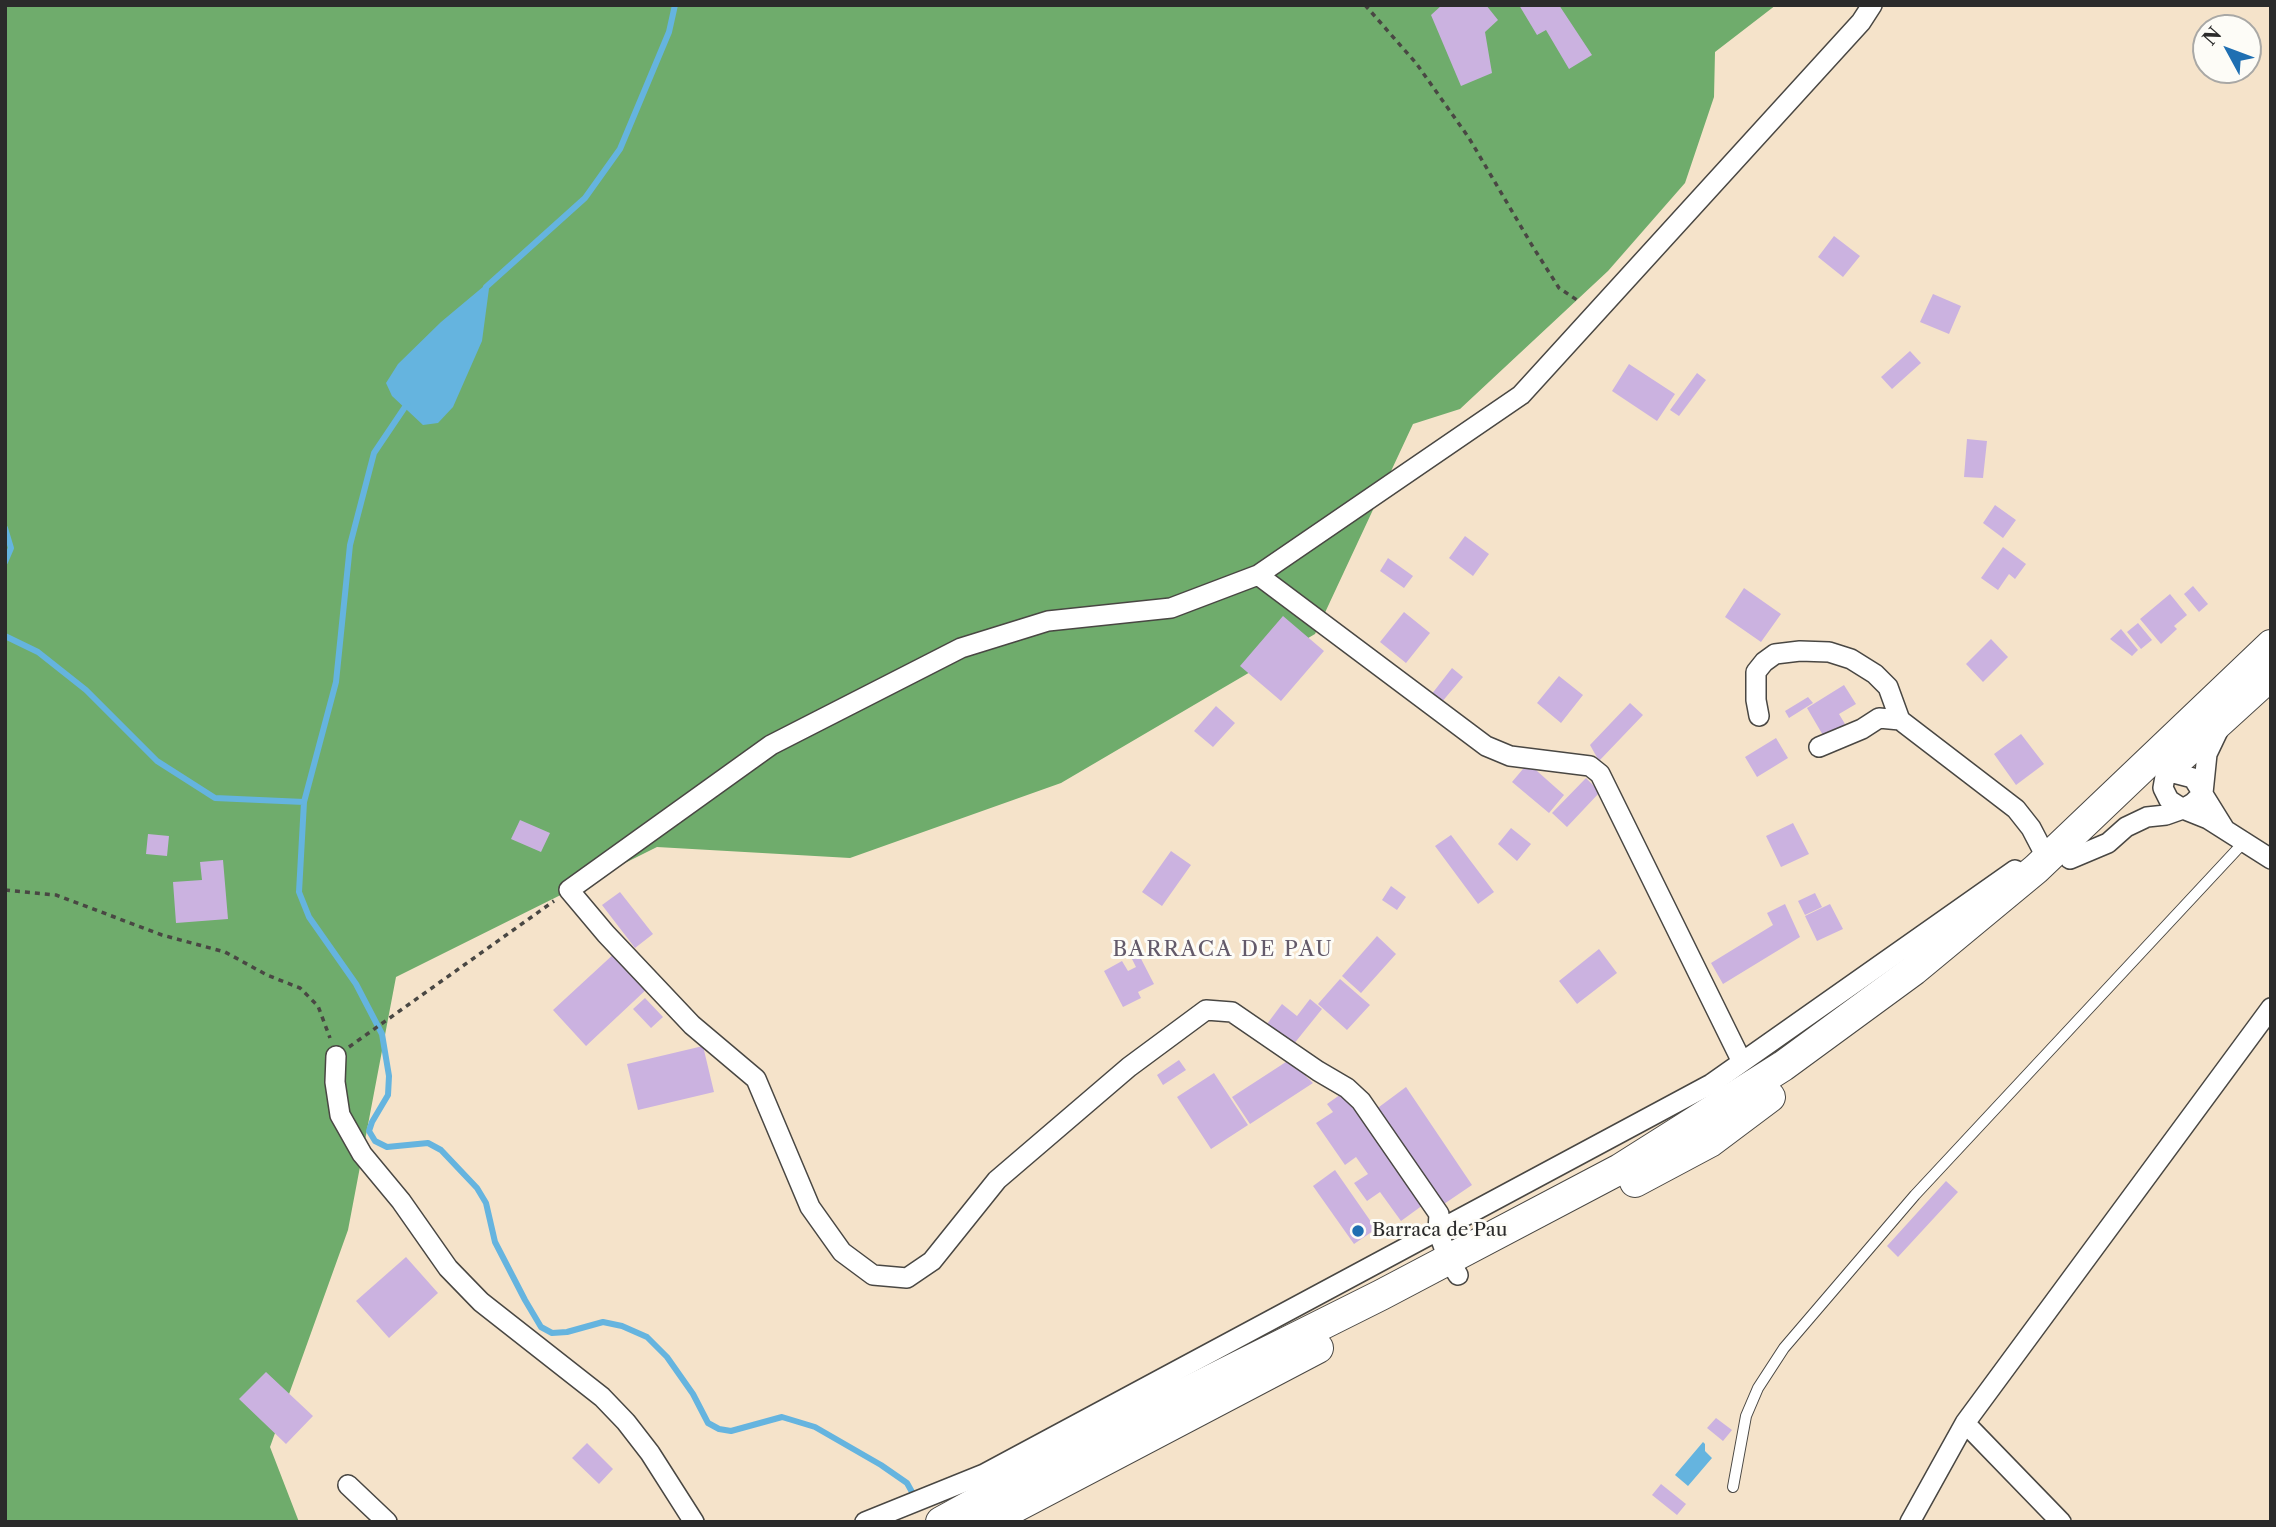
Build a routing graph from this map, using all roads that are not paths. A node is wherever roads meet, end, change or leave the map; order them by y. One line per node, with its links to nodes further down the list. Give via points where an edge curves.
1 (1872, 5): 2 (street, via 1521,395)
2 (1258, 575): 19 (street, via 1486,746 1510,756 1590,766 1600,774); 20 (street, via 1171,608 1048,621 961,648 771,745 569,890 692,1025 756,1079 810,1207 842,1252 873,1275 907,1278 932,1261 997,1180 1129,1067 1206,1010 1232,1012 1361,1101 1439,1214)
3 (2271, 645): 9 (main road)
4 (2271, 675): 6 (main road)
5 (1759, 716): 7 (street, via 1756,671 1775,654 1800,651 1829,652 1875,674 1888,687)
6 (2226, 718): 9 (main road); 10 (street, via 2207,754)
7 (1900, 720): 8 (street, via 1879,718); 15 (street, via 2016,808)
8 (1819, 747)
9 (2159, 764): 10 (street, via 2193,778); 11 (street, via 2169,800); 12 (main road); 15 (main road, via 2114,814)
10 (2203, 793): 11 (street); 13 (street)
11 (2183, 809): 13 (street); 15 (street, via 2147,817 2108,843)
12 (2095, 812): 15 (street); 21 (main road, via 2036,869 1924,962 1783,1066)
13 (2224, 829): 14 (street)
14 (2244, 842): 16 (street); 24 (lane, via 1915,1195 1784,1348 1746,1416)
15 (2056, 855): 19 (street, via 1858,980); 21 (main road, via 1984,935 1710,1142)
16 (2271, 859)
17 (2271, 1008): 22 (street)
18 (336, 1056): 26 (street, via 340,1115 362,1154 448,1268 481,1302 602,1396 642,1443)
19 (1742, 1062): 20 (street, via 1711,1084)
20 (1438, 1231): 21 (street); 27 (street, via 984,1474)
21 (1453, 1267): 28 (main road, via 1080,1445); 29 (main road)
22 (1965, 1423): 30 (street); 31 (street)
23 (348, 1485): 25 (street)
24 (1733, 1487)
25 (387, 1522)
26 (694, 1522)
27 (865, 1522)
28 (941, 1522)
29 (987, 1522)
30 (1910, 1522)
31 (2061, 1522)

